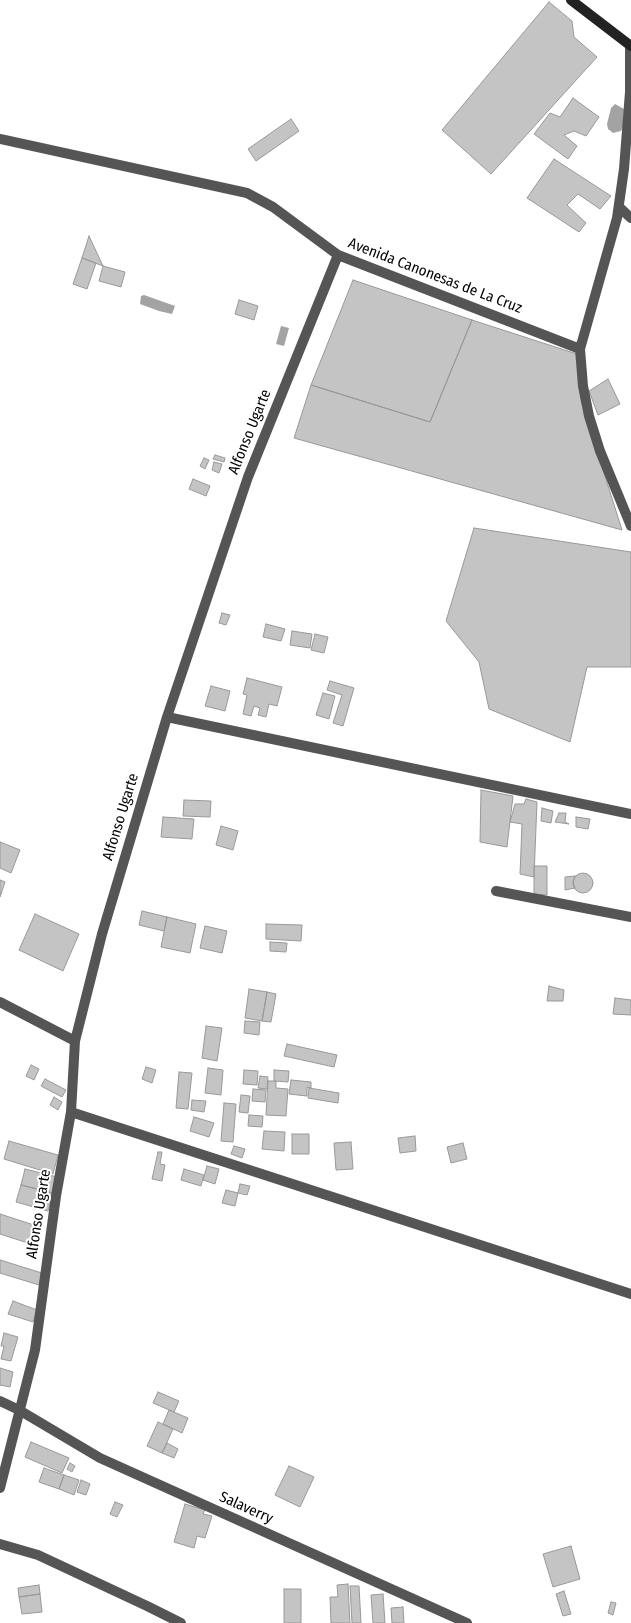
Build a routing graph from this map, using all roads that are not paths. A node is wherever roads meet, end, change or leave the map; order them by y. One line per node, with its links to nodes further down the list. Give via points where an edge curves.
1 (571, 0): 2 (main road)
2 (631, 46): 4 (street)
3 (0, 139): 6 (street, Avenida Canonesas de La Cruz, via 247,194 272,206)
4 (619, 207): 5 (street); 7 (street)
5 (631, 218)
6 (338, 255): 7 (street, Avenida Canonesas de La Cruz); 9 (street, Alfonso Ugarte, via 248,477)
7 (580, 349): 8 (street, via 589,416)
8 (631, 526)
9 (167, 716): 10 (street); 14 (street, Alfonso Ugarte, via 102,934)
10 (631, 814)
11 (496, 891): 12 (street)
12 (631, 916)
13 (0, 1002): 14 (street)
14 (75, 1041): 15 (street, Alfonso Ugarte)
15 (71, 1112): 16 (street); 18 (street, Alfonso Ugarte, via 35,1350)
16 (631, 1294)
17 (0, 1400): 18 (street, Salaverry)
18 (19, 1410): 19 (street, Alfonso Ugarte); 22 (street, Salaverry, via 100,1458)
19 (0, 1488)
20 (0, 1544): 21 (street, via 38,1554)
21 (181, 1623)
22 (467, 1623)

